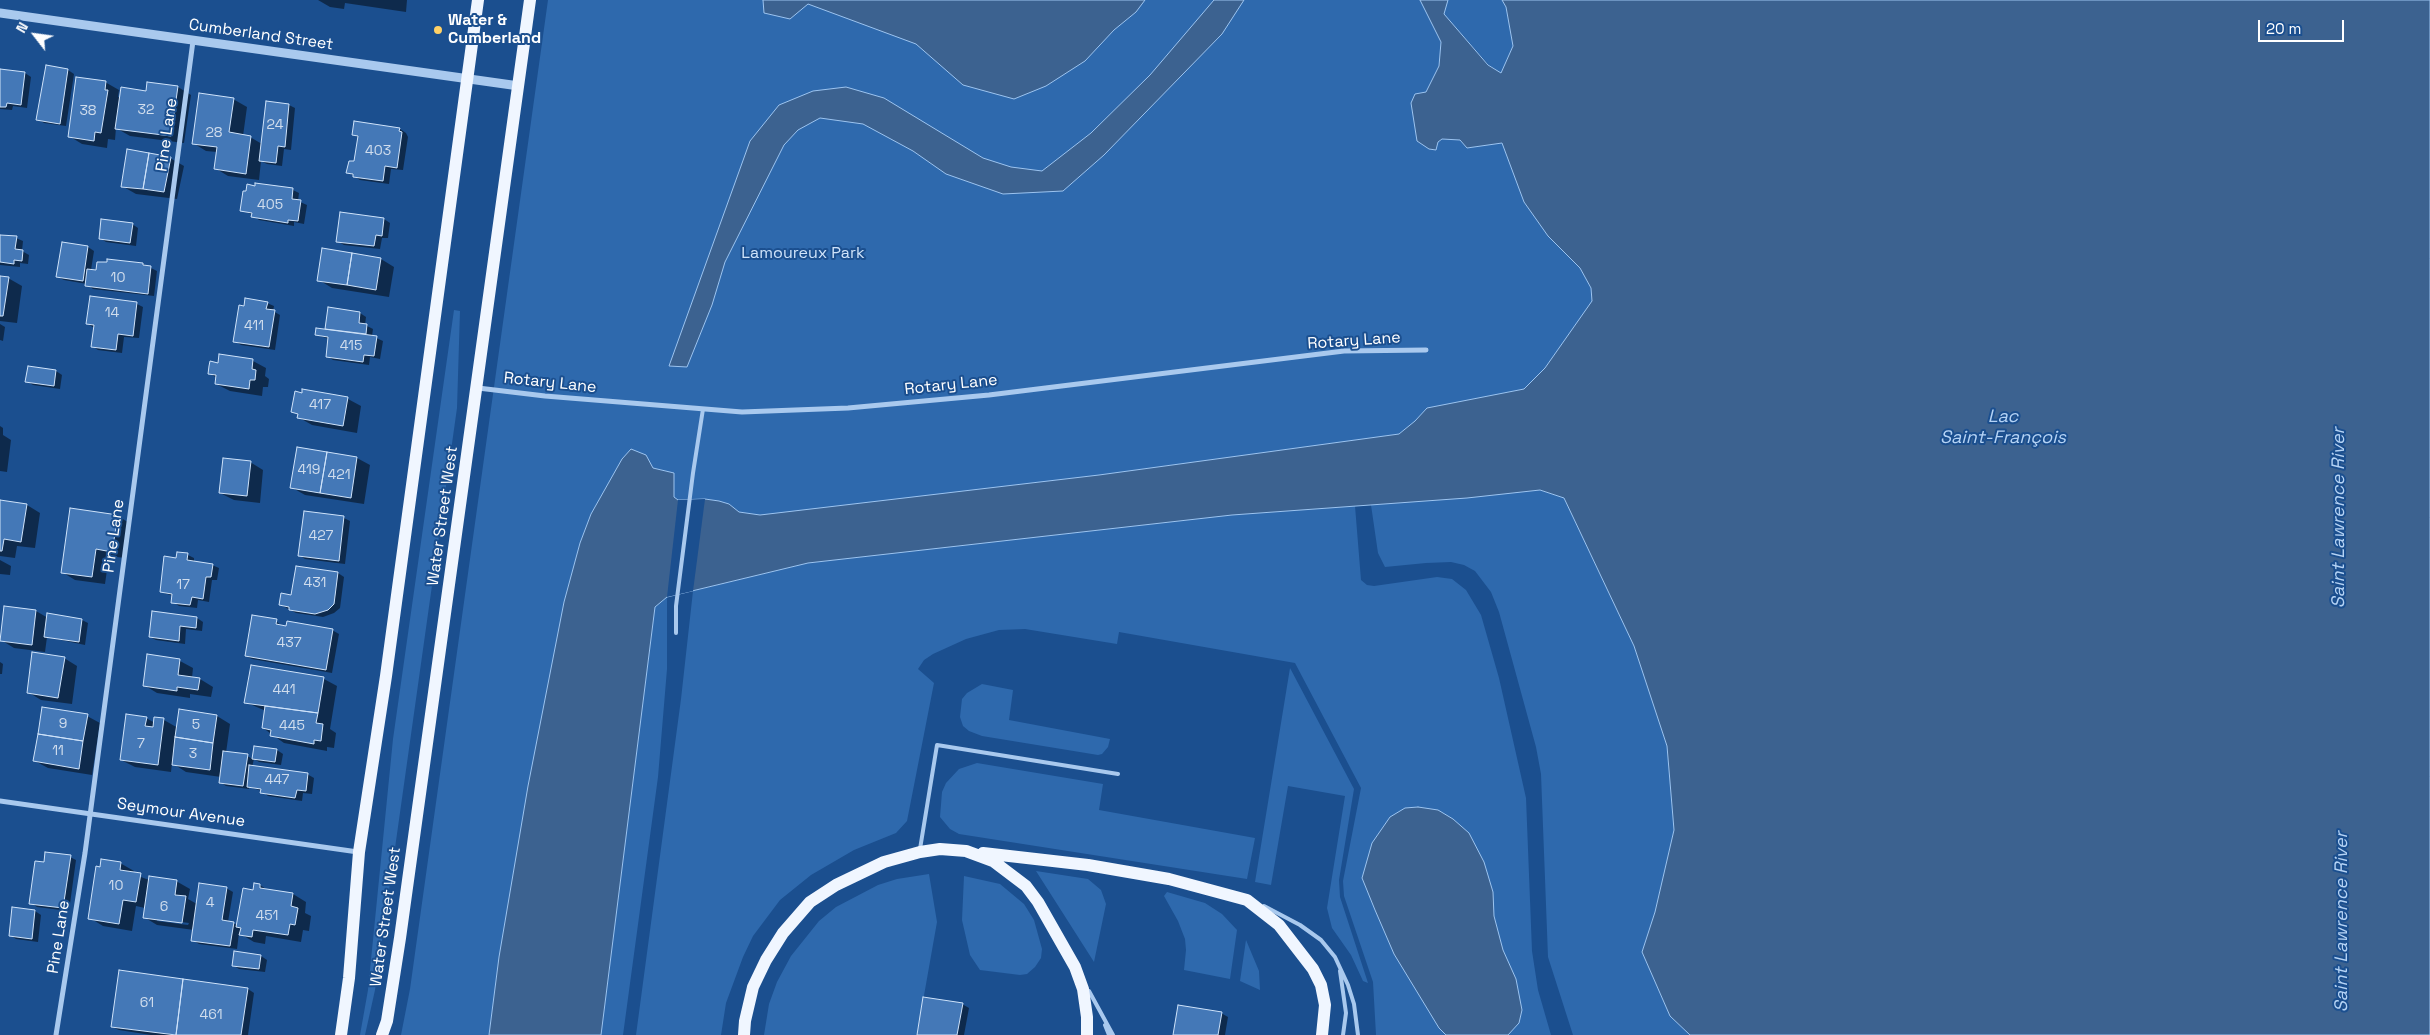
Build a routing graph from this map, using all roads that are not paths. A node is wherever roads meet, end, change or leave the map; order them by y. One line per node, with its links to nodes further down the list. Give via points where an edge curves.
1 (478, 0): 5 (main road, Water Street West)
2 (530, 0): 6 (main road, Water Street West)
3 (0, 13): 4 (street, Cumberland Street)
4 (192, 40): 5 (street, Cumberland Street); 13 (street, Pine Lane)
5 (467, 80): 6 (street, Cumberland Street); 15 (main road, Water Street West)
6 (519, 86): 8 (main road, Water Street West)
7 (1426, 350): 9 (street, Rotary Lane, via 1344,351 988,395 848,408 742,412)
8 (478, 388): 9 (street, Rotary Lane); 23 (main road, Water Street West, via 400,938)
9 (703, 409): 10 (lane, via 692,473 676,606)
10 (676, 632)
11 (1118, 774): 16 (lane, via 937,745)
12 (0, 801): 13 (street, Seymour Avenue)
13 (90, 813): 15 (street, Seymour Avenue); 21 (street, Pine Lane)
14 (966, 851): 16 (main road, via 940,849); 17 (main road, via 1088,865 1169,879); 19 (main road, via 993,861 1026,886)
15 (359, 852): 22 (main road, Water Street West)
16 (920, 852): 24 (main road, via 857,874 810,902 783,933 766,960 753,988)
17 (1247, 900): 18 (lane, via 1300,924); 28 (main road, via 1279,925 1313,968 1325,1005)
18 (1330, 951): 29 (lane, via 1342,979 1346,1013); 30 (lane, via 1348,985)
19 (1075, 967): 20 (lane); 25 (main road, via 1083,989)
20 (1102, 1014): 26 (lane); 27 (lane)
21 (56, 1035)
22 (341, 1035)
23 (382, 1035)
24 (744, 1035)
25 (1087, 1035)
26 (1109, 1035)
27 (1113, 1035)
28 (1322, 1035)
29 (1343, 1035)
30 (1358, 1035)

